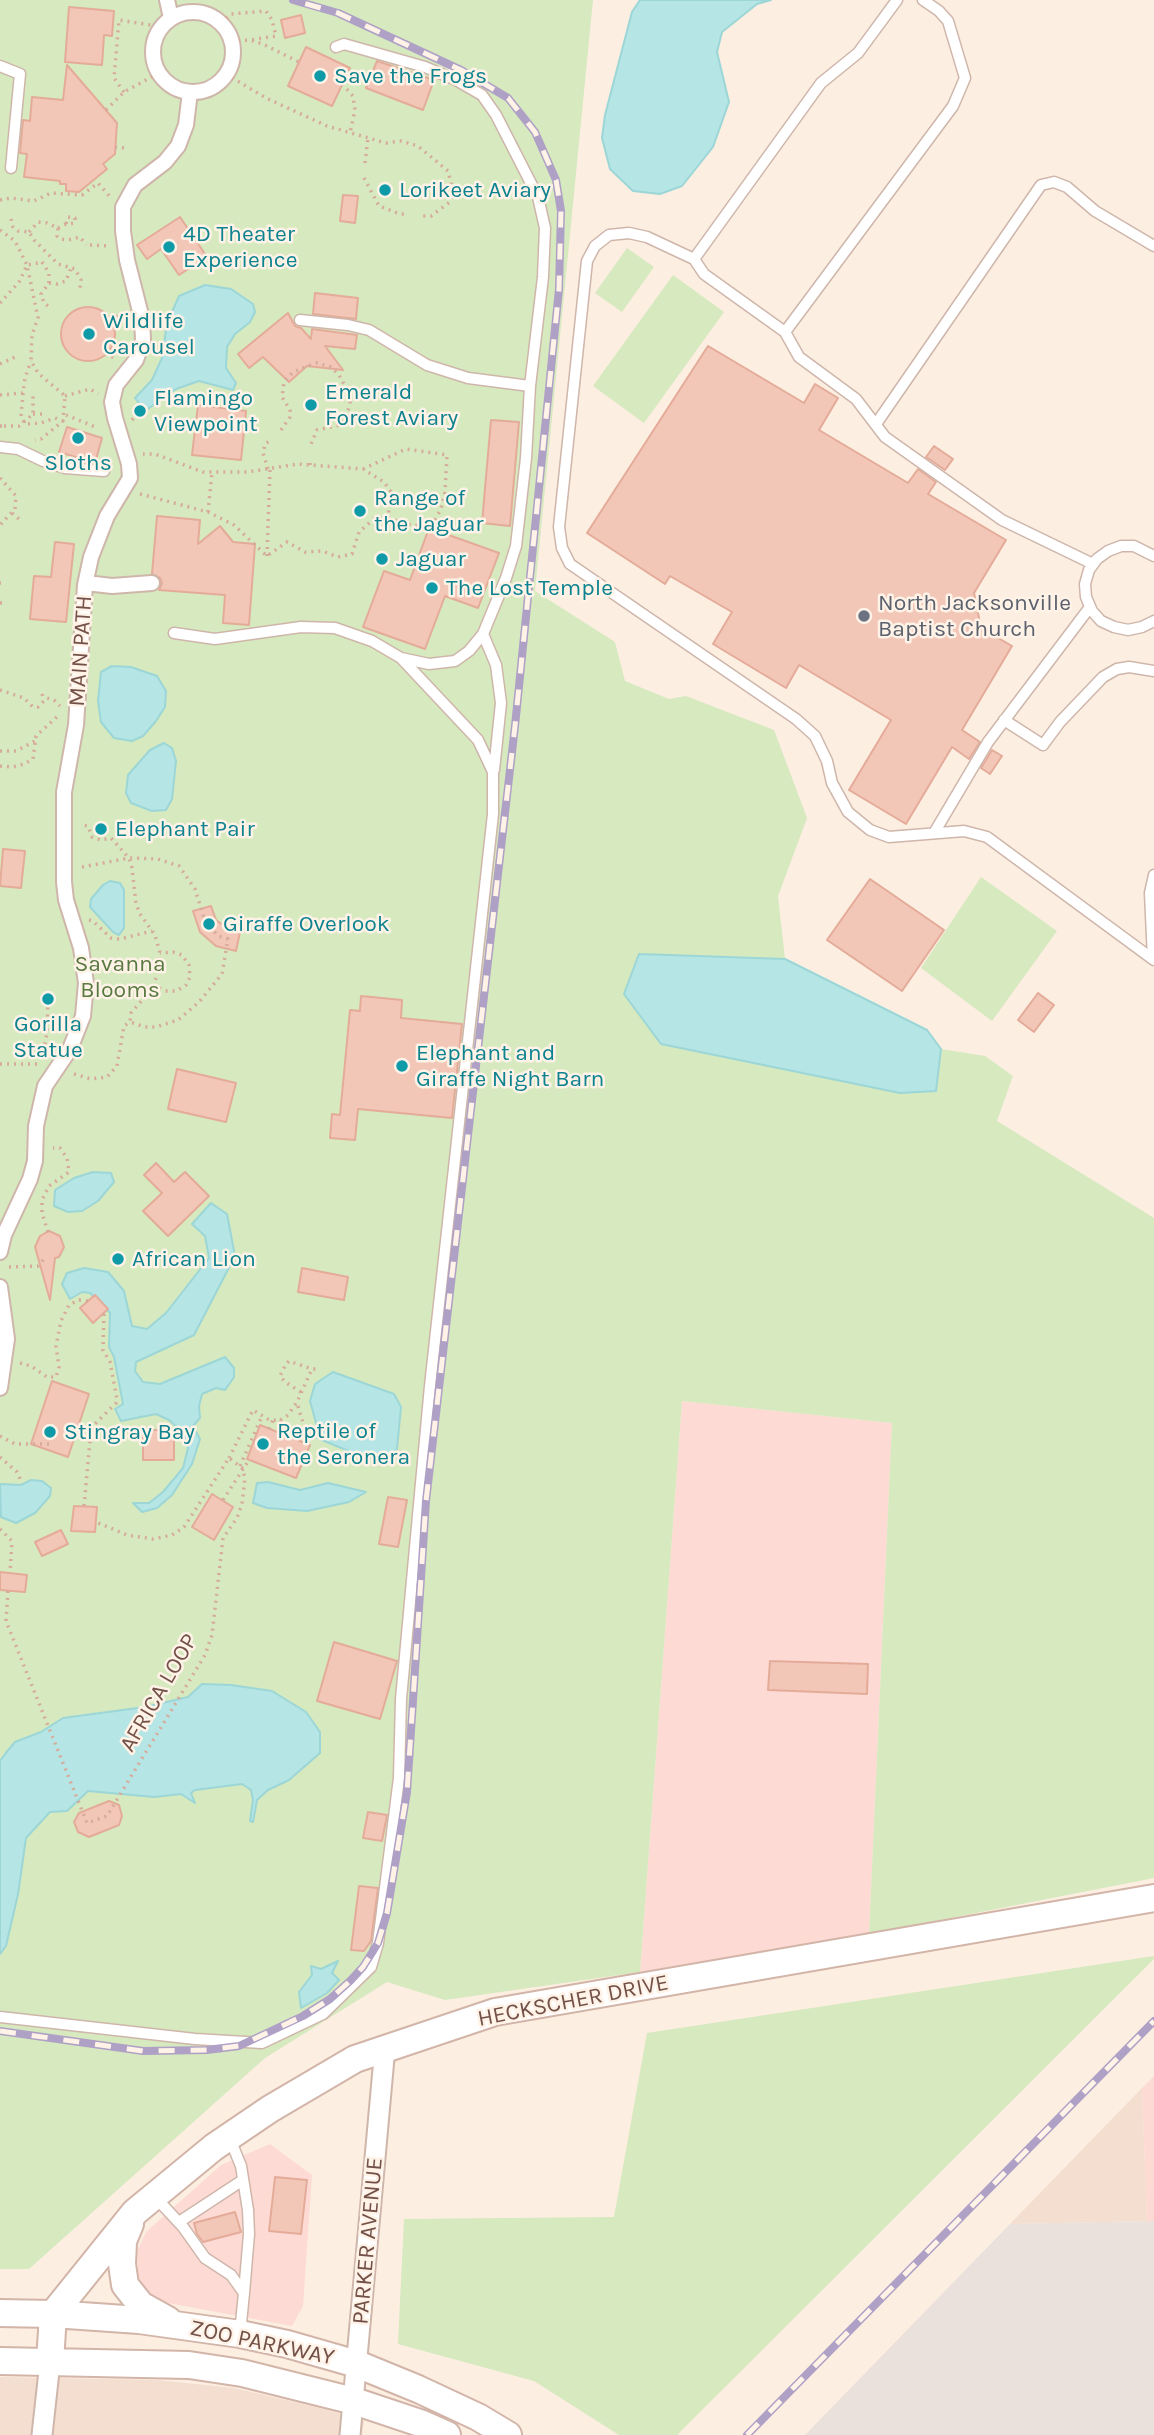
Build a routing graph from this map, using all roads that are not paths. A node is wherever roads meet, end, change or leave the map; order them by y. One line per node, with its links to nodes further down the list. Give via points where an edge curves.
1 (167, 0): 4 (street)
2 (897, 0): 10 (lane, via 858,52 821,83)
3 (923, 0): 12 (lane, via 948,21 965,78 953,106)
4 (166, 22): 7 (street, via 155,37 154,62 167,83); 7 (street, via 183,13 210,15 221,23 231,41 232,62 226,74 217,84)
5 (336, 47): 13 (lane, via 344,44 373,51 456,80 482,95 496,115 538,197 545,228)
6 (0, 66): 8 (lane, via 20,74)
7 (190, 92): 19 (street, MAIN PATH, via 178,146 135,185 123,207 127,260 144,340 136,360 116,385 112,402 130,478 107,516)
8 (11, 168)
9 (1154, 246): 14 (lane, via 1095,211 1067,187 1054,182 1041,185)
10 (694, 259): 12 (lane, via 704,274); 29 (lane, via 629,233 609,235 595,246 587,261 559,527 562,548 570,564 815,736 848,812 870,830 889,837)
11 (300, 320): 13 (lane, via 369,330 427,365 468,378)
12 (785, 332): 14 (lane, via 799,357 856,399)
13 (530, 386): 24 (lane, via 516,546)
14 (876, 424): 18 (lane, via 885,437 1002,520)
15 (0, 447): 16 (lane, via 18,449 65,468)
16 (104, 471)
17 (1154, 555): 18 (lane, via 1135,546 1121,546)
18 (1093, 564): 21 (lane, via 1086,584)
19 (86, 583): 20 (street); 32 (street, MAIN PATH, via 76,725 64,792 63,867 86,983 83,1016 70,1049 45,1086 30,1179)
20 (152, 583)
21 (1090, 607): 22 (lane, via 1101,621 1114,627 1128,630); 27 (lane)
22 (1154, 621)
23 (174, 633): 25 (lane, via 215,639 301,627 335,628)
24 (483, 634): 25 (lane, via 455,661 429,664); 28 (lane, via 496,665 501,703)
25 (401, 658): 28 (lane, via 478,740)
26 (1154, 671): 27 (lane, via 1129,667 1103,677 1043,745)
27 (1004, 720): 29 (lane)
28 (493, 772): 37 (lane, via 411,1580 399,1778 371,1967 323,2014 262,2043)
29 (934, 833): 31 (lane, via 964,831 987,837)
30 (1154, 875): 31 (lane, via 1150,893)
31 (1154, 959)
32 (2, 1235): 33 (street, MAIN PATH)
33 (0, 1252)
34 (0, 1287): 35 (street, via 6,1339)
35 (0, 1388)
36 (1154, 1898): 38 (main road, HECKSCHER DRIVE, via 495,2012)
37 (0, 2017)
38 (384, 2048): 39 (main road, HECKSCHER DRIVE, via 355,2059); 50 (street, PARKER AVENUE)
39 (229, 2137): 40 (lane); 41 (main road, HECKSCHER DRIVE)
40 (243, 2180): 42 (lane); 43 (lane, via 249,2234)
41 (144, 2204): 42 (lane); 45 (main road, HECKSCHER DRIVE); 46 (main road, via 123,2241 125,2285 141,2305)
42 (179, 2222): 43 (lane, via 205,2258 231,2275)
43 (244, 2292): 47 (lane)
44 (0, 2313): 45 (main road, ZOO PARKWAY)
45 (53, 2314): 46 (main road, ZOO PARKWAY); 49 (main road)
46 (179, 2326): 47 (main road, ZOO PARKWAY)
47 (240, 2334): 50 (main road, ZOO PARKWAY)
48 (0, 2361): 49 (main road, ZOO PARKWAY)
49 (50, 2362): 51 (main road, ZOO PARKWAY, via 189,2365); 52 (street)
50 (357, 2364): 51 (street, PARKER AVENUE); 55 (main road, ZOO PARKWAY, via 478,2417)
51 (354, 2401): 53 (street, PARKER AVENUE); 54 (main road, ZOO PARKWAY)
52 (43, 2435)
53 (350, 2435)
54 (447, 2435)
55 (508, 2435)

